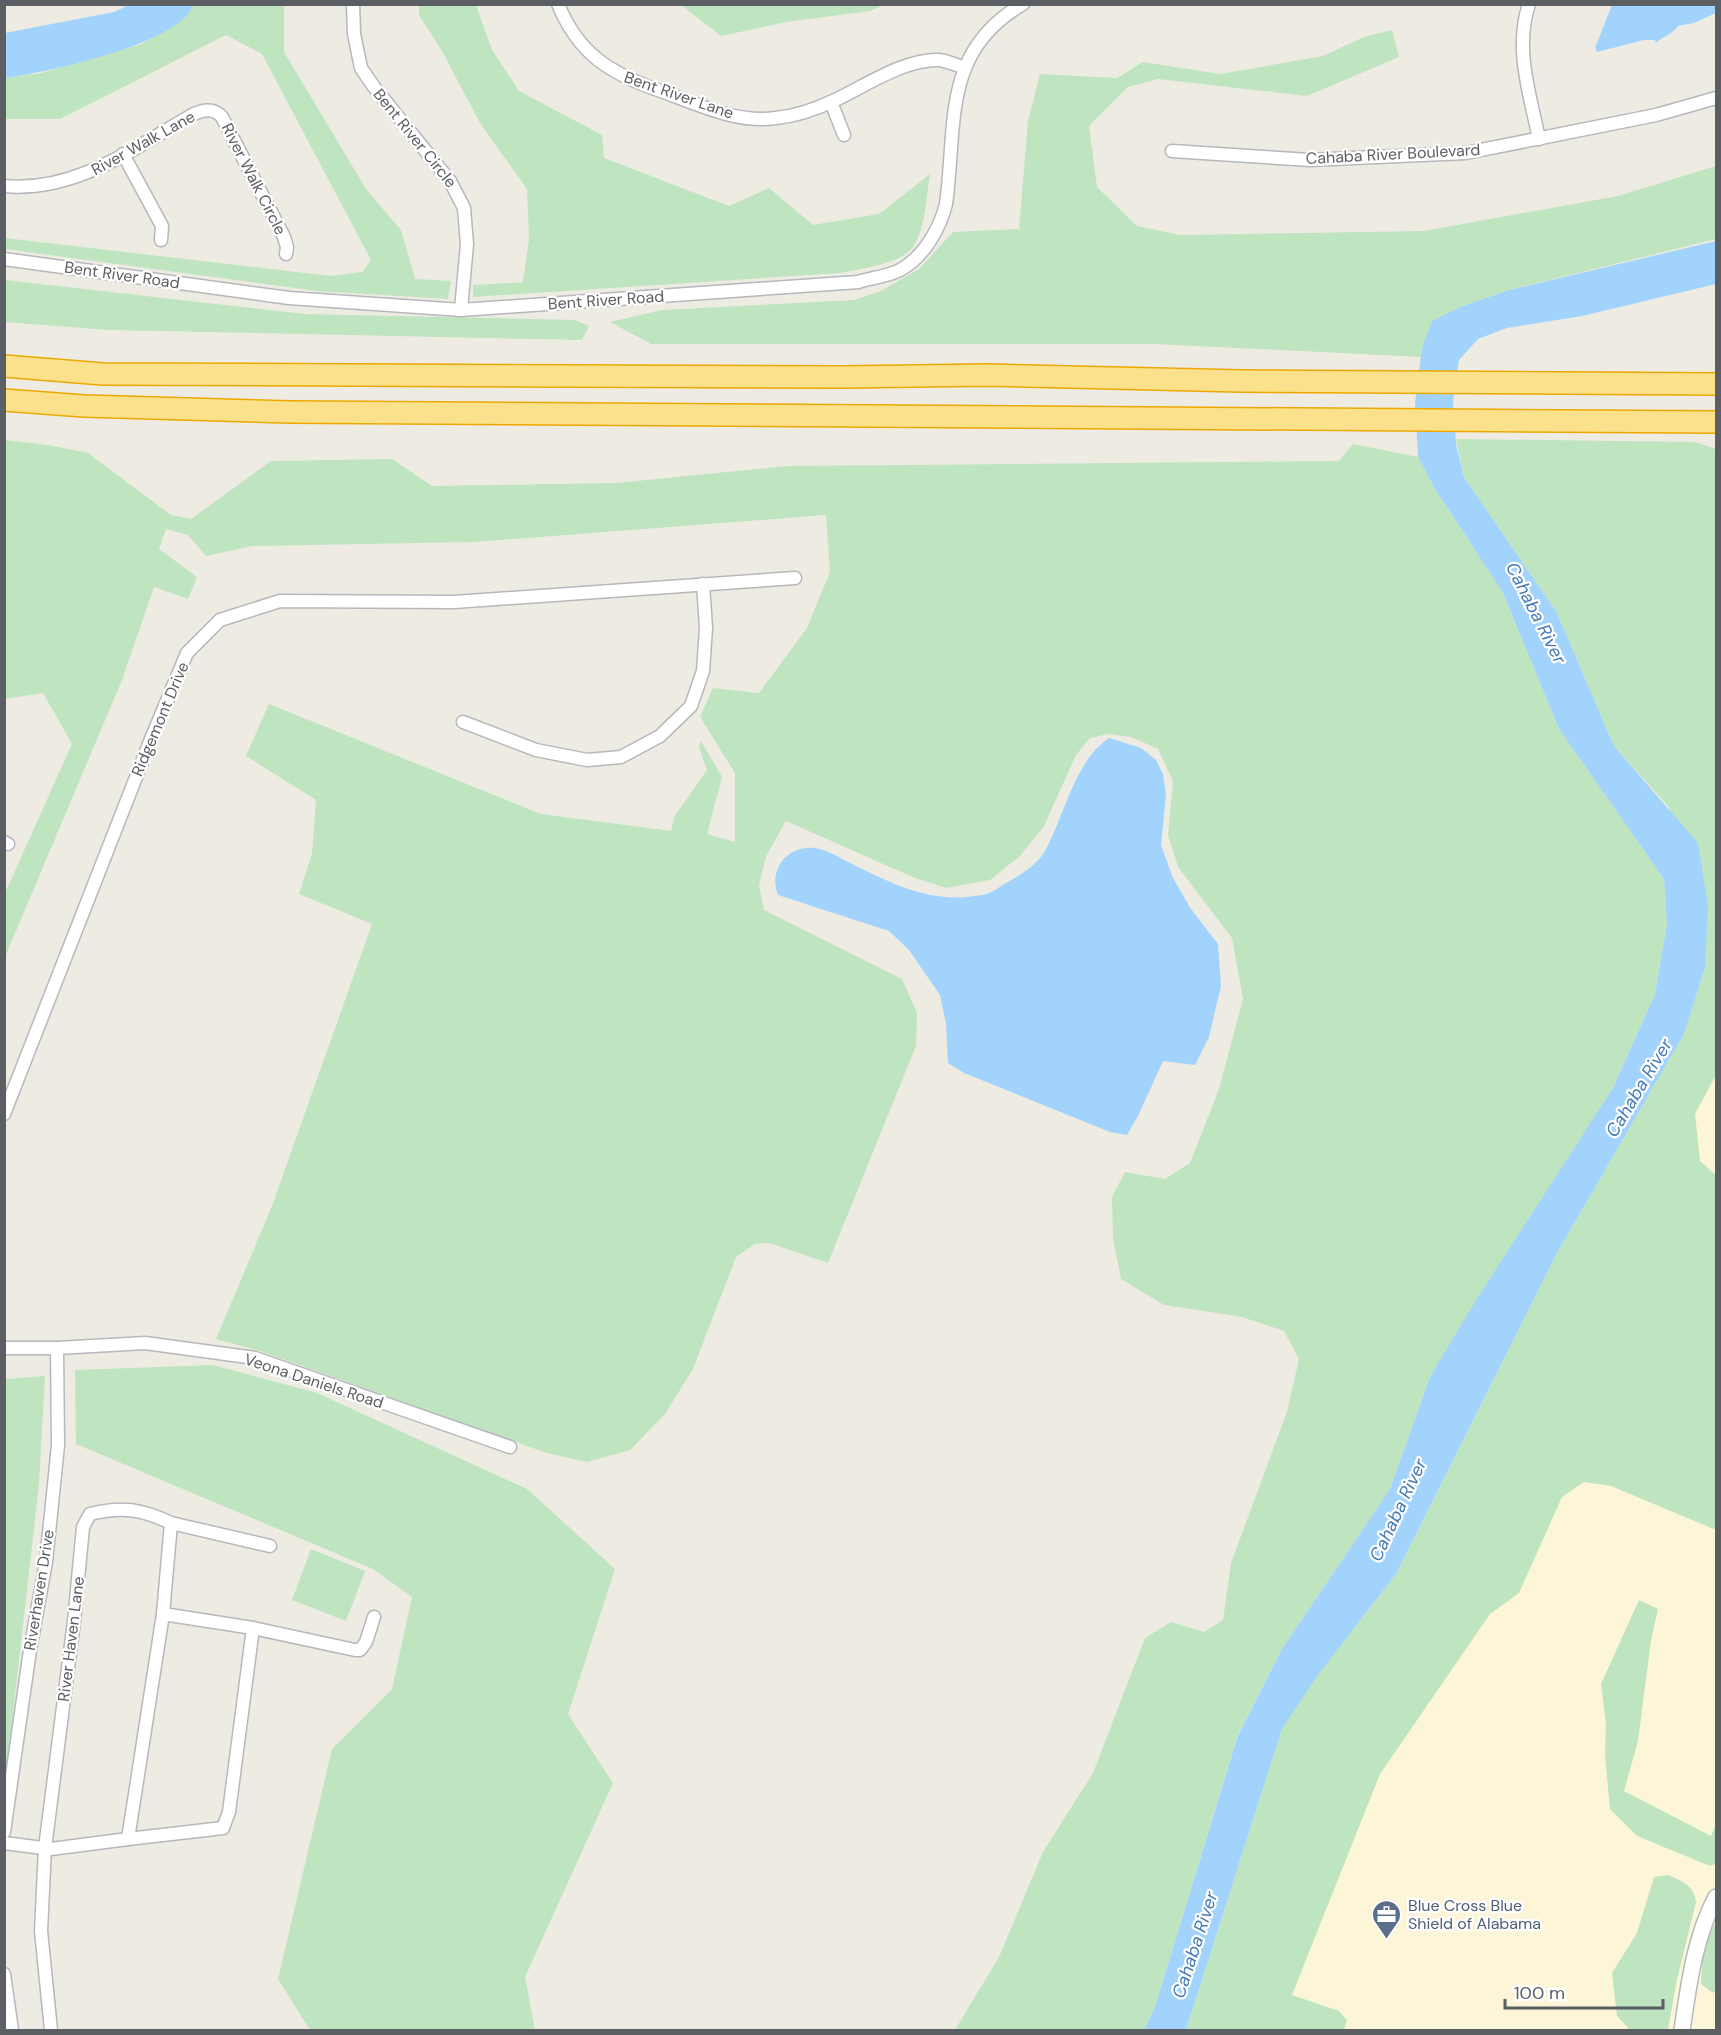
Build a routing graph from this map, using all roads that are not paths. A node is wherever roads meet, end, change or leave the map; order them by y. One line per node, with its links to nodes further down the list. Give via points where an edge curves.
1 (353, 4): 17 (street, Bent River Circle, via 361,68 450,181 464,208 466,244)
2 (558, 4): 7 (street, Bent River Lane, via 570,28 590,53 633,81 753,119 788,116)
3 (1023, 4): 5 (street, Bent River Road, via 985,35)
4 (1529, 4): 10 (street, via 1522,29 1522,52)
5 (964, 68): 7 (street, Bent River Lane, via 942,60 919,63); 17 (street, Bent River Road, via 953,113 943,214 931,239 901,270 858,282)
6 (1716, 98): 10 (street, Cahaba River Boulevard)
7 (831, 102): 9 (street)
8 (210, 109): 12 (street, River Walk Lane); 15 (street, River Walk Circle, via 222,117 238,147 285,237)
9 (844, 135)
10 (1539, 139): 11 (street, Cahaba River Boulevard, via 1466,153 1335,160)
11 (1172, 151)
12 (123, 154): 13 (street, River Walk Lane, via 92,172 52,184); 14 (street, via 162,226)
13 (4, 186)
14 (162, 240)
15 (286, 254)
16 (4, 258): 17 (street, Bent River Road, via 289,298)
17 (461, 310)
18 (4, 366): 19 (highway, via 103,374 988,375 1358,383)
19 (1707, 384)
20 (4, 400): 21 (highway, via 291,412)
21 (1707, 422)
22 (795, 578): 23 (street, Ridgemont Drive)
23 (703, 584): 24 (street, via 703,671 691,706 660,736 621,757 587,760 536,750); 25 (street, Ridgemont Drive, via 454,602 280,601 220,620 187,653)
24 (463, 722)
25 (4, 1114)
26 (4, 1348): 27 (street, Veona Daniels Road)
27 (57, 1348): 28 (street, Veona Daniels Road, via 145,1343 255,1358); 34 (street, Riverhaven Drive, via 55,1475)
28 (510, 1447)
29 (171, 1523): 30 (street, River Haven Lane); 31 (street); 37 (street, River Haven Lane, via 148,1512 107,1510 90,1514 83,1527)
30 (270, 1546)
31 (163, 1614): 33 (street); 35 (street)
32 (374, 1617): 33 (street, via 360,1650)
33 (253, 1628): 35 (street, via 229,1812 223,1828)
34 (4, 1832)
35 (128, 1839): 37 (street)
36 (4, 1843): 37 (street)
37 (45, 1848): 41 (street, River Haven Lane, via 41,1931)
38 (1716, 1897): 42 (street, via 1697,1945)
39 (4, 1974): 40 (street)
40 (12, 2031)
41 (51, 2031)
42 (1682, 2031)

